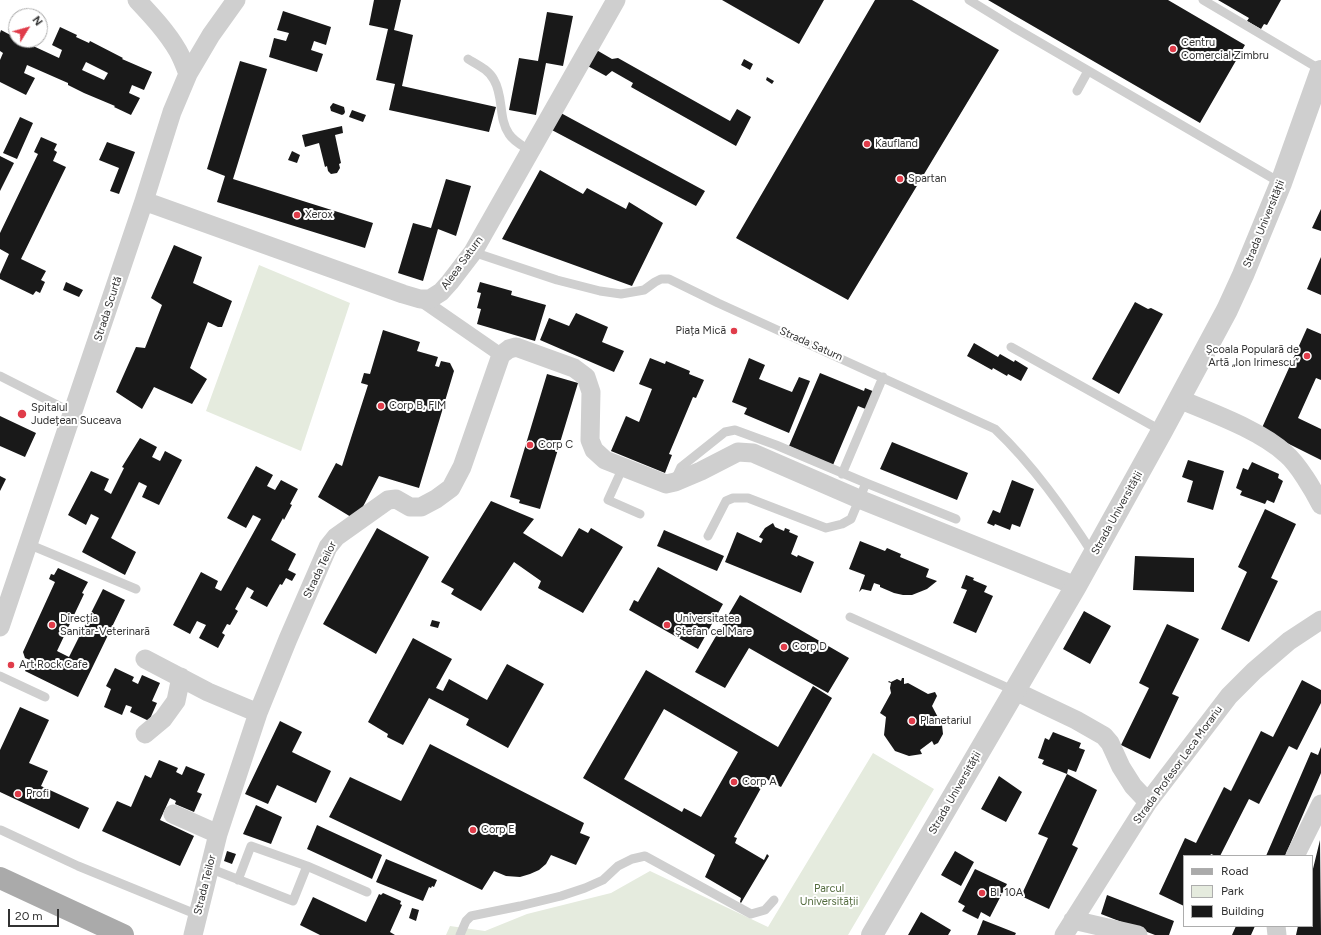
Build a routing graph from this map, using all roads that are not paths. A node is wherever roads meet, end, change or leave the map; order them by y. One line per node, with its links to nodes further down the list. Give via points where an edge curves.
1 (137, 0): 9 (street, via 167,35 178,51)
2 (236, 0): 9 (street, Strada Scurtă)
3 (616, 0): 11 (street, Aleea Saturn)
4 (969, 0): 7 (lane)
5 (1203, 0): 8 (lane)
6 (468, 59): 11 (lane, via 488,72 495,81 501,99 504,123 509,134)
7 (1088, 71): 10 (lane); 12 (lane)
8 (1321, 71): 12 (street, Strada Universității)
9 (188, 74): 13 (street, Strada Scurtă, via 172,112)
10 (1077, 91)
11 (531, 151): 14 (street, Aleea Saturn)
12 (1281, 183): 20 (street, Strada Universității, via 1227,310)
13 (144, 201): 15 (street); 21 (street, Strada Scurtă)
14 (473, 252): 15 (street, Aleea Saturn, via 441,292 430,299); 19 (lane, Strada Saturn, via 557,280 621,294 644,290 661,279 669,279)
15 (420, 299): 17 (street)
16 (1011, 347): 22 (lane)
17 (505, 352): 23 (street, via 516,347 574,368 586,377 591,392 590,440 594,450 605,460); 43 (street, Strada Teilor, via 462,467 450,488 421,507 410,507 396,500 388,500 336,537 328,547)
18 (0, 376): 21 (lane)
19 (883, 377): 24 (lane); 32 (lane, Strada Saturn, via 995,429 1040,478)
20 (1179, 399): 22 (street, Strada Universității); 27 (street, via 1265,438 1287,454)
21 (73, 413): 31 (street, Strada Scurtă)
22 (1162, 431): 32 (street, Strada Universității)
23 (623, 467): 25 (street, via 666,484); 28 (lane, via 608,500)
24 (842, 474): 25 (lane, via 776,444 735,430 725,432 681,467); 26 (lane)
25 (675, 482): 26 (street, via 738,452 753,453)
26 (863, 491): 29 (lane); 30 (lane, via 851,519 826,528 748,498 733,498 726,501); 33 (street)
27 (1321, 505)
28 (640, 514)
29 (956, 519)
30 (708, 536)
31 (28, 544): 34 (lane); 37 (street, Strada Scurtă)
32 (1093, 555): 33 (street, Strada Universității)
33 (1076, 586): 41 (street, Strada Universității)
34 (136, 589)
35 (850, 617): 41 (lane)
36 (1321, 620): 45 (street, Strada Profesor Leca Morariu, via 1289,641 1229,696)
37 (0, 625)
38 (145, 659): 40 (street)
39 (0, 676): 42 (lane)
40 (181, 677): 43 (street); 44 (street, via 176,701 163,719)
41 (1015, 690): 45 (street, via 1104,736 1129,780); 62 (street, Strada Universității)
42 (45, 697)
43 (258, 714): 49 (street, Strada Teilor)
44 (145, 734)
45 (1148, 802): 58 (street, Strada Profesor Leca Morariu)
46 (1321, 804): 50 (street)
47 (173, 814): 49 (street)
48 (2, 830): 57 (lane, via 78,866)
49 (218, 834): 52 (street, Strada Teilor)
50 (1296, 855)
51 (307, 866): 54 (lane, via 251,846); 54 (lane, via 293,901); 55 (lane)
52 (209, 868): 54 (lane); 57 (street, Strada Teilor)
53 (0, 878): 59 (main road)
54 (238, 880)
55 (367, 892)
56 (774, 900): 61 (lane, via 765,910 751,914 645,856 618,866 602,880 585,888 561,896 471,916)
57 (198, 915): 60 (street, Strada Teilor)
58 (1069, 928): 63 (street)
59 (123, 935)
60 (192, 935)
61 (460, 935)
62 (872, 935)
63 (1138, 935)

